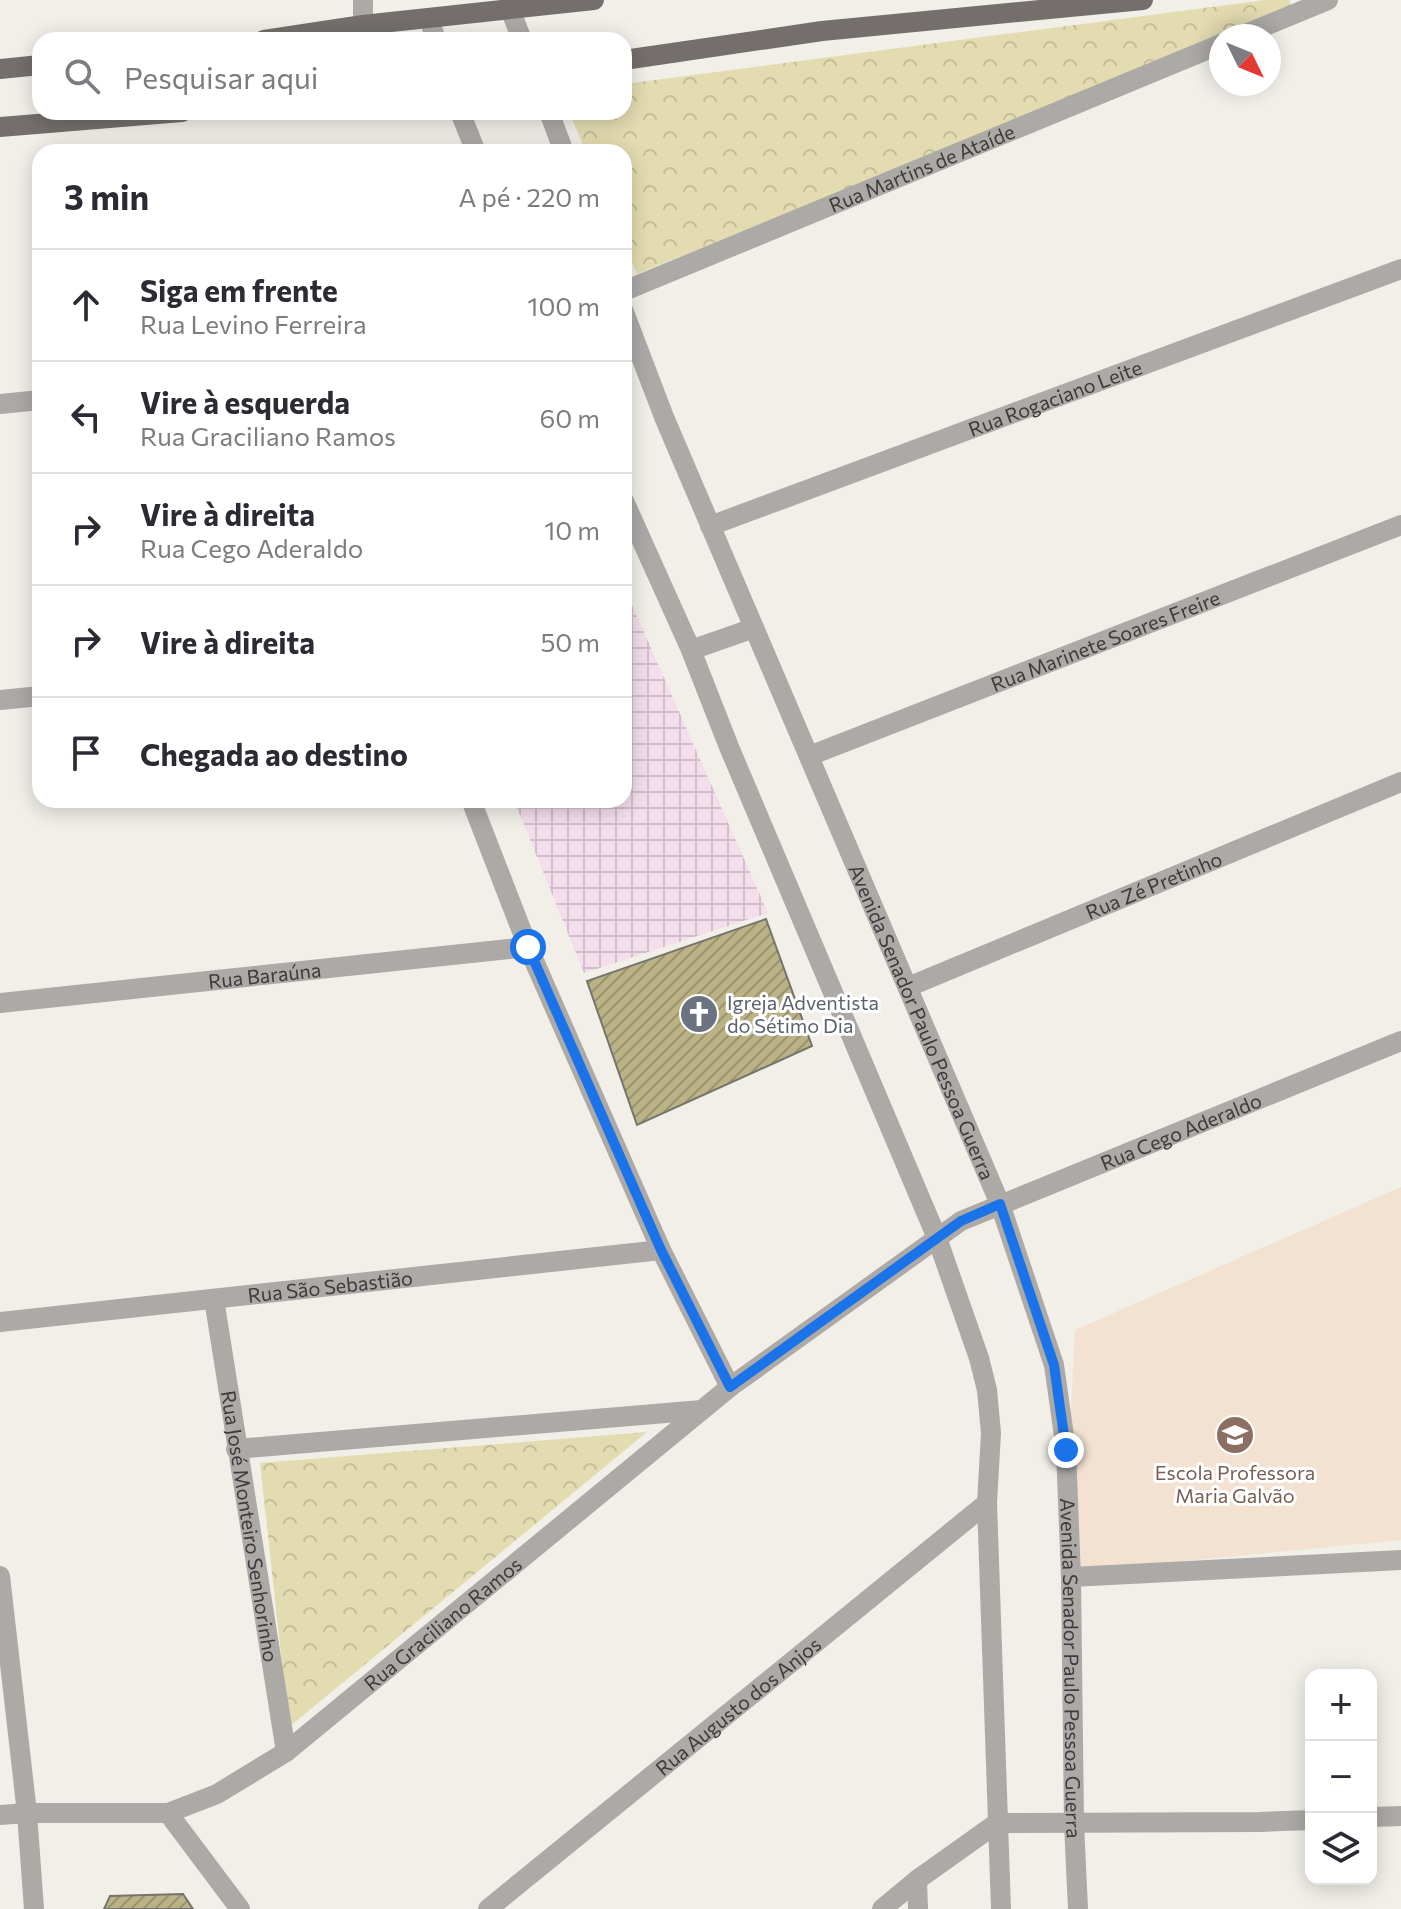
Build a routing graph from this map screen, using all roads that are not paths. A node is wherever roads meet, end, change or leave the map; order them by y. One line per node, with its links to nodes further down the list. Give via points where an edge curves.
1 (363, 0): 8 (street)
2 (594, 0): 5 (main road)
3 (1143, 0): 13 (main road, via 822,31)
4 (1328, 0): 7 (street)
5 (510, 9): 6 (main road); 11 (street)
6 (429, 18): 8 (main road); 10 (street)
7 (1270, 24)
8 (363, 25): 9 (main road)
9 (317, 32)
10 (433, 32)
11 (519, 32)
12 (1209, 49): 23 (street, Rua Martins de Ataíde)
13 (632, 59)
14 (32, 66): 15 (main road)
15 (0, 69)
16 (85, 120): 19 (main road)
17 (463, 120): 20 (street)
18 (552, 120): 21 (street)
19 (0, 127)
20 (473, 144)
21 (561, 144)
22 (1401, 269): 29 (street, Rua Rogaciano Leite)
23 (632, 288)
24 (632, 333): 29 (street, Avenida Senador Paulo Pessoa Guerra)
25 (32, 401): 26 (street)
26 (0, 404)
27 (632, 519): 31 (street)
28 (1401, 525): 34 (street, Rua Marinete Soares Freire)
29 (710, 526): 30 (street, Avenida Senador Paulo Pessoa Guerra)
30 (754, 628): 31 (street); 34 (street, Avenida Senador Paulo Pessoa Guerra)
31 (691, 650): 43 (street)
32 (32, 697): 33 (street)
33 (0, 700)
34 (809, 756): 38 (street, Avenida Senador Paulo Pessoa Guerra)
35 (1401, 782): 38 (street, Rua Zé Pretinho)
36 (474, 808): 37 (street)
37 (528, 947): 39 (street, Rua Baraúna); 44 (street)
38 (908, 987): 41 (street, Avenida Senador Paulo Pessoa Guerra)
39 (0, 1003)
40 (1401, 1041): 41 (street, Rua Cego Aderaldo)
41 (1000, 1204): 42 (street, Rua Cego Aderaldo); 53 (street, Avenida Senador Paulo Pessoa Guerra, via 1054,1365 1066,1450)
42 (961, 1221): 43 (street, Rua Graciliano Ramos)
43 (937, 1238): 47 (street, Rua Graciliano Ramos); 50 (street, via 987,1390)
44 (661, 1250): 45 (street, Rua São Sebastião); 47 (street)
45 (214, 1299): 46 (street, Rua São Sebastião); 49 (street, Rua José Monteiro Senhorinho)
46 (0, 1322)
47 (730, 1387): 48 (street, Rua Graciliano Ramos)
48 (702, 1410): 49 (street); 54 (street, Rua Graciliano Ramos)
49 (236, 1449): 54 (street, Rua José Monteiro Senhorinho)
50 (987, 1503): 61 (street); 66 (street, Rua Augusto dos Anjos)
51 (1401, 1560): 53 (street)
52 (0, 1576): 55 (street)
53 (1071, 1577): 62 (street, Avenida Senador Paulo Pessoa Guerra)
54 (286, 1752): 56 (street, Rua Graciliano Ramos, via 217,1794)
55 (27, 1813): 56 (street); 57 (street); 64 (street)
56 (168, 1813): 65 (street)
57 (0, 1815)
58 (1401, 1816): 59 (street)
59 (1377, 1817)
60 (1305, 1820): 62 (street)
61 (997, 1823): 62 (street); 63 (street); 69 (street)
62 (1074, 1824): 70 (street, Avenida Senador Paulo Pessoa Guerra)
63 (917, 1880): 67 (street); 68 (street)
64 (34, 1909)
65 (240, 1909)
66 (488, 1909)
67 (882, 1909)
68 (918, 1909)
69 (1001, 1909)
70 (1078, 1909)

